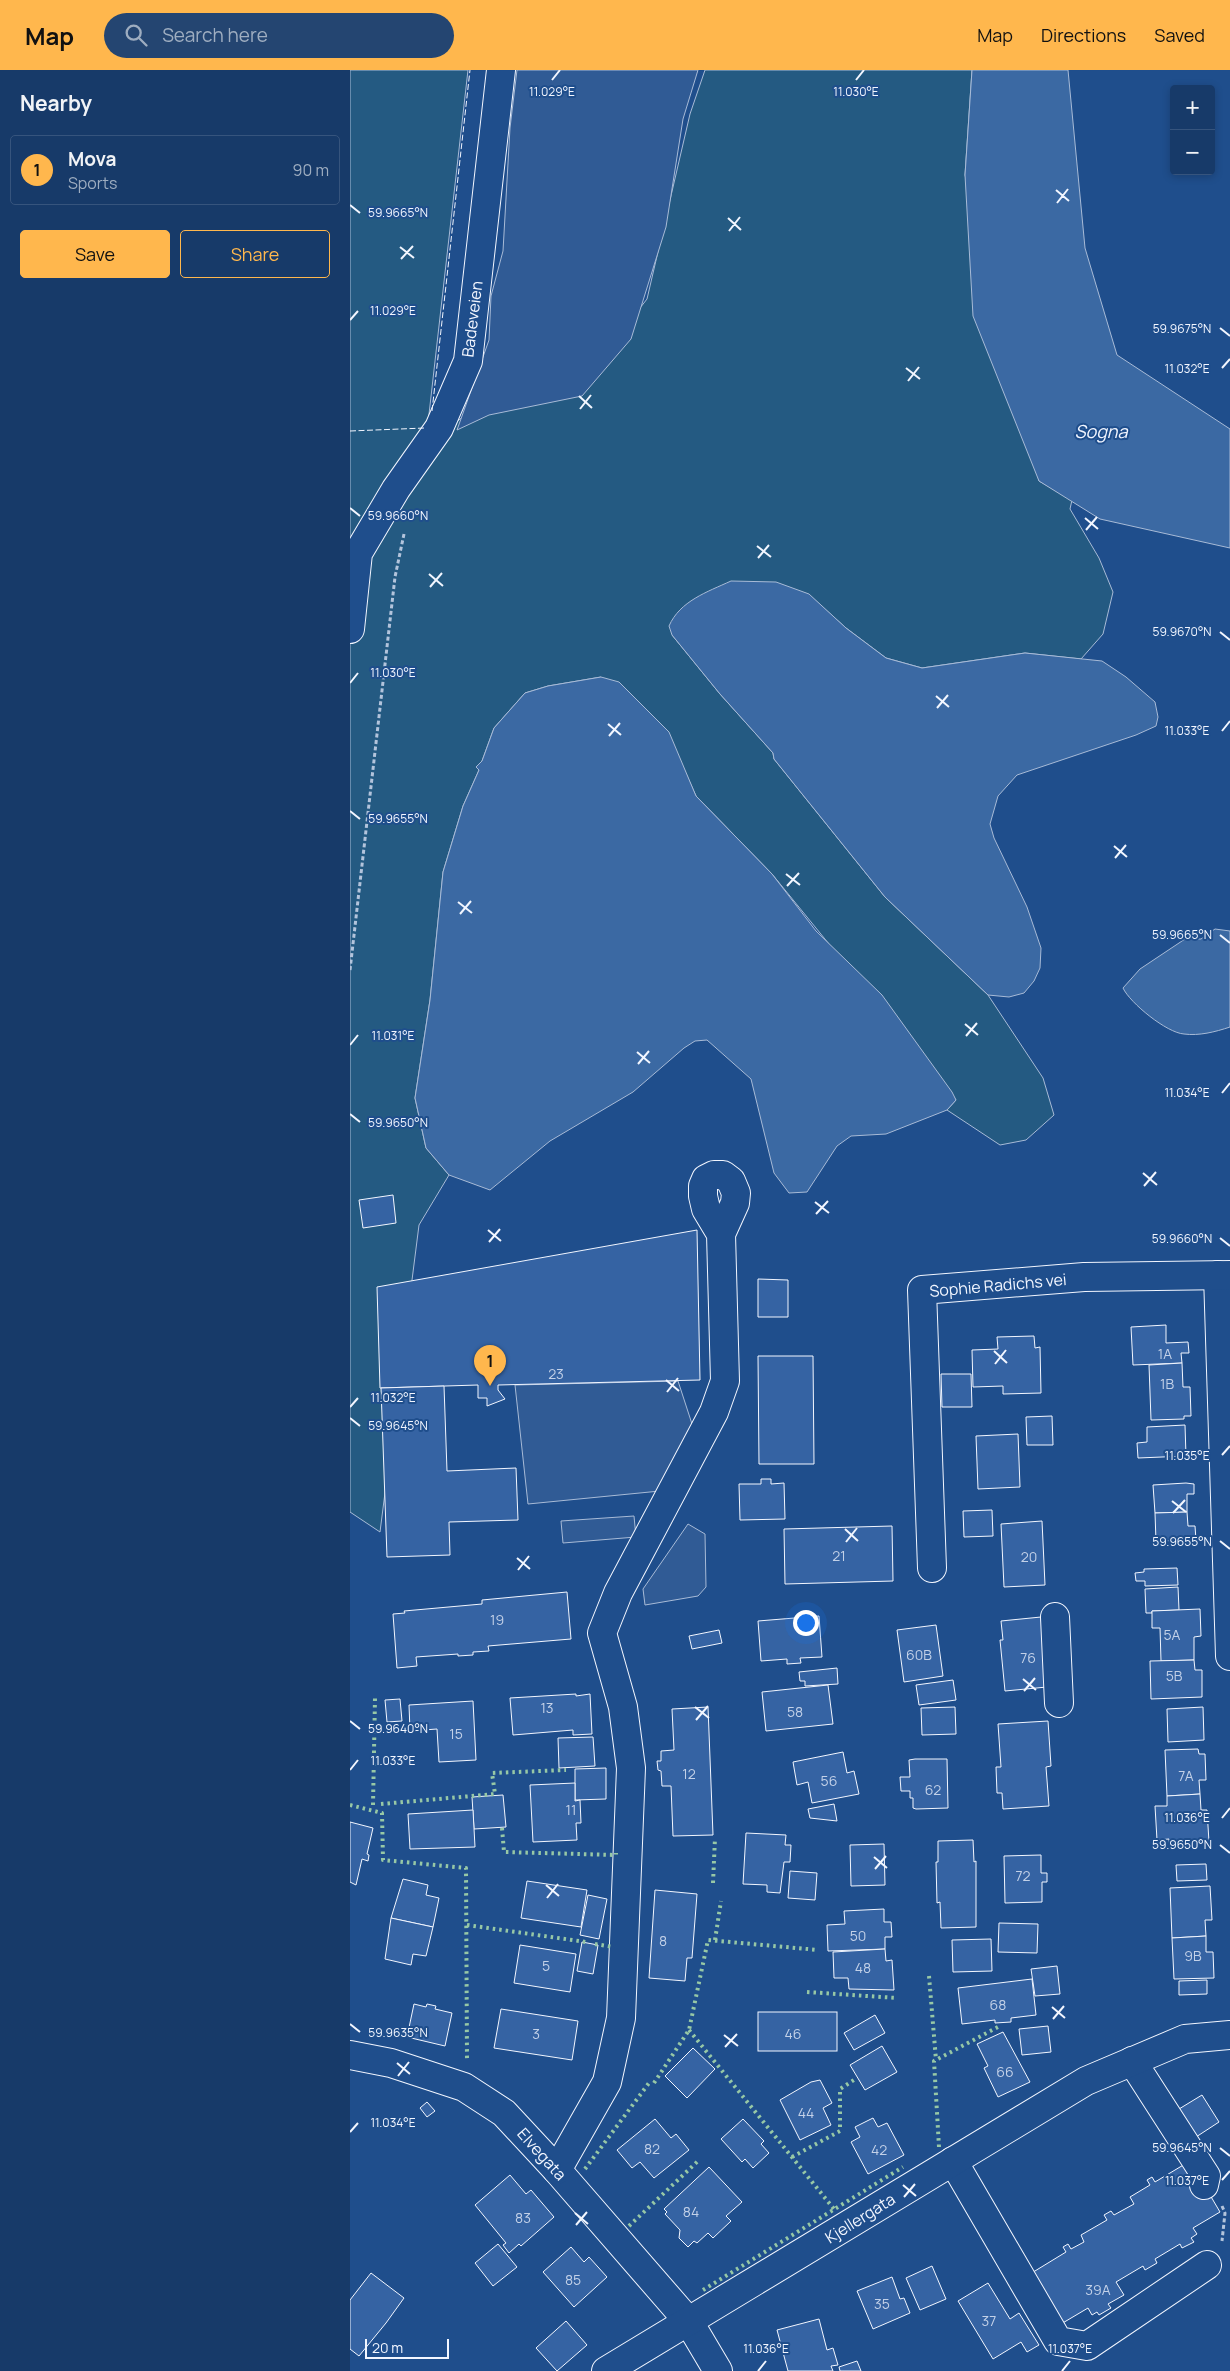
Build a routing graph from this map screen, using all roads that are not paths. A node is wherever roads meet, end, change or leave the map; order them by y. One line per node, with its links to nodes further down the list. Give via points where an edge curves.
1 (501, 70): 2 (street, Badeveien, via 468,361 439,428 396,488 358,553)
2 (350, 629)
3 (721, 1234): 13 (street, via 725,1381 714,1412 618,1592 602,1633 623,1707 630,1768 621,2018 607,2082)
4 (1224, 1275): 5 (street, Sophie Radichs vei, via 1084,1277 922,1290); 7 (street)
5 (932, 1568)
6 (1055, 1617): 8 (street)
7 (1230, 1656)
8 (1059, 1703)
9 (1230, 2035): 11 (street, Kjellergata, via 1185,2039)
10 (350, 2055): 13 (street, Elvegata, via 391,2063 464,2087 504,2113)
11 (1132, 2060): 12 (street, Kjellergata, via 1086,2081); 14 (street)
12 (953, 2160): 15 (street, via 1058,2341 1088,2346); 16 (street, Kjellergata)
13 (557, 2170): 16 (street, Elvegata)
14 (1205, 2181)
15 (1207, 2265)
16 (689, 2322): 17 (street, Kjellergata); 18 (street, Elvegata)
17 (606, 2371)
18 (718, 2371)

